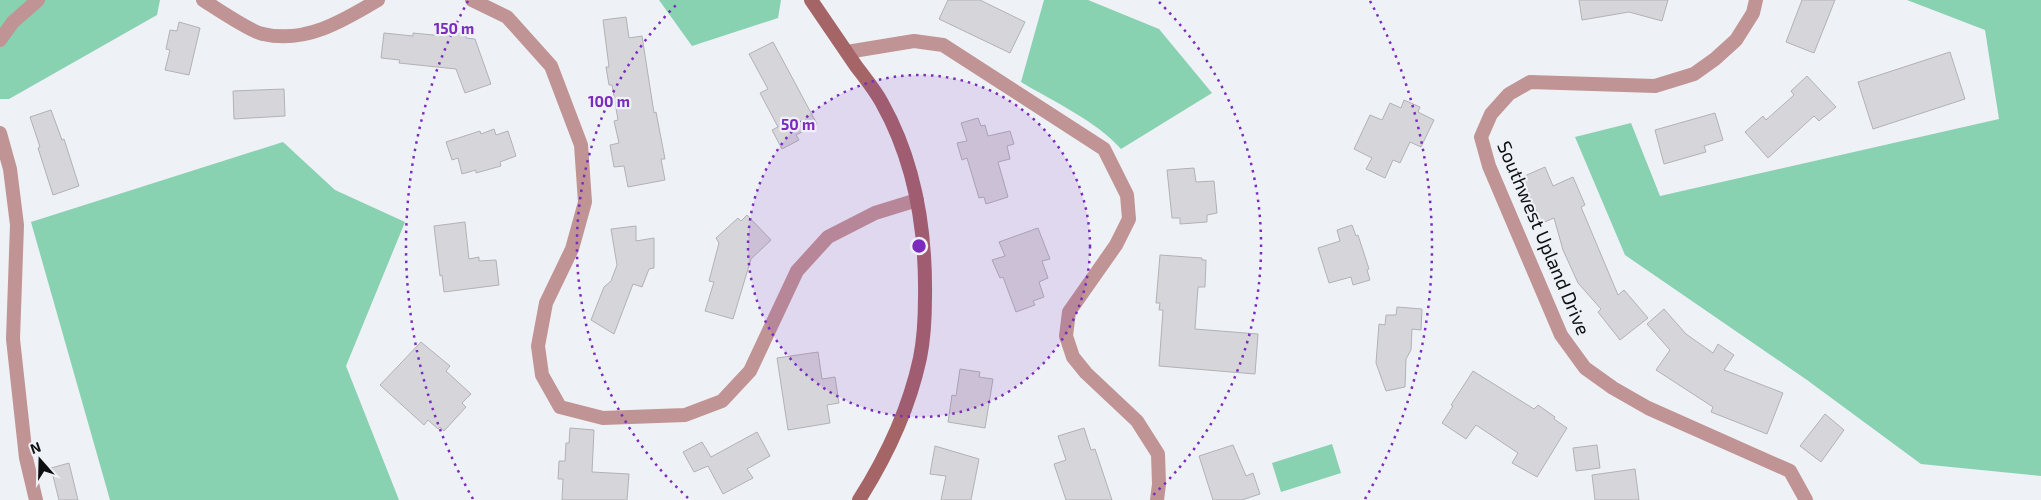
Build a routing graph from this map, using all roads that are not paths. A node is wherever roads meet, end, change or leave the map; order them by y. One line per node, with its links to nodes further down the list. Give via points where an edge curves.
1 (38, 0): 7 (street, via 13,22)
2 (203, 0): 3 (street, via 262,34 296,37 338,24)
3 (378, 0)
4 (472, 0): 10 (street, via 507,17 551,66 581,145 585,202 572,249 546,303 538,346 542,375 560,407 603,418 685,416 722,401 750,371 797,271 828,237 875,213)
5 (811, 0): 8 (main road)
6 (1756, 0): 14 (street, Southwest Upland Drive, via 1753,13 1736,40 1694,74 1655,86 1530,82 1509,94 1492,114 1481,137 1489,166 1561,335 1585,368 1648,408 1790,471)
7 (0, 40)
8 (847, 52): 10 (main road, via 882,103 892,124); 13 (street, via 914,40 943,45 1104,149 1127,194 1129,219 1116,245 1069,312 1066,336 1073,357 1137,421 1158,454)
9 (0, 133): 11 (street, via 10,169 17,225 14,339 26,458)
10 (917, 200): 12 (main road, via 925,274 920,358 897,431)
11 (36, 500)
12 (859, 500)
13 (1158, 500)
14 (1806, 500)

